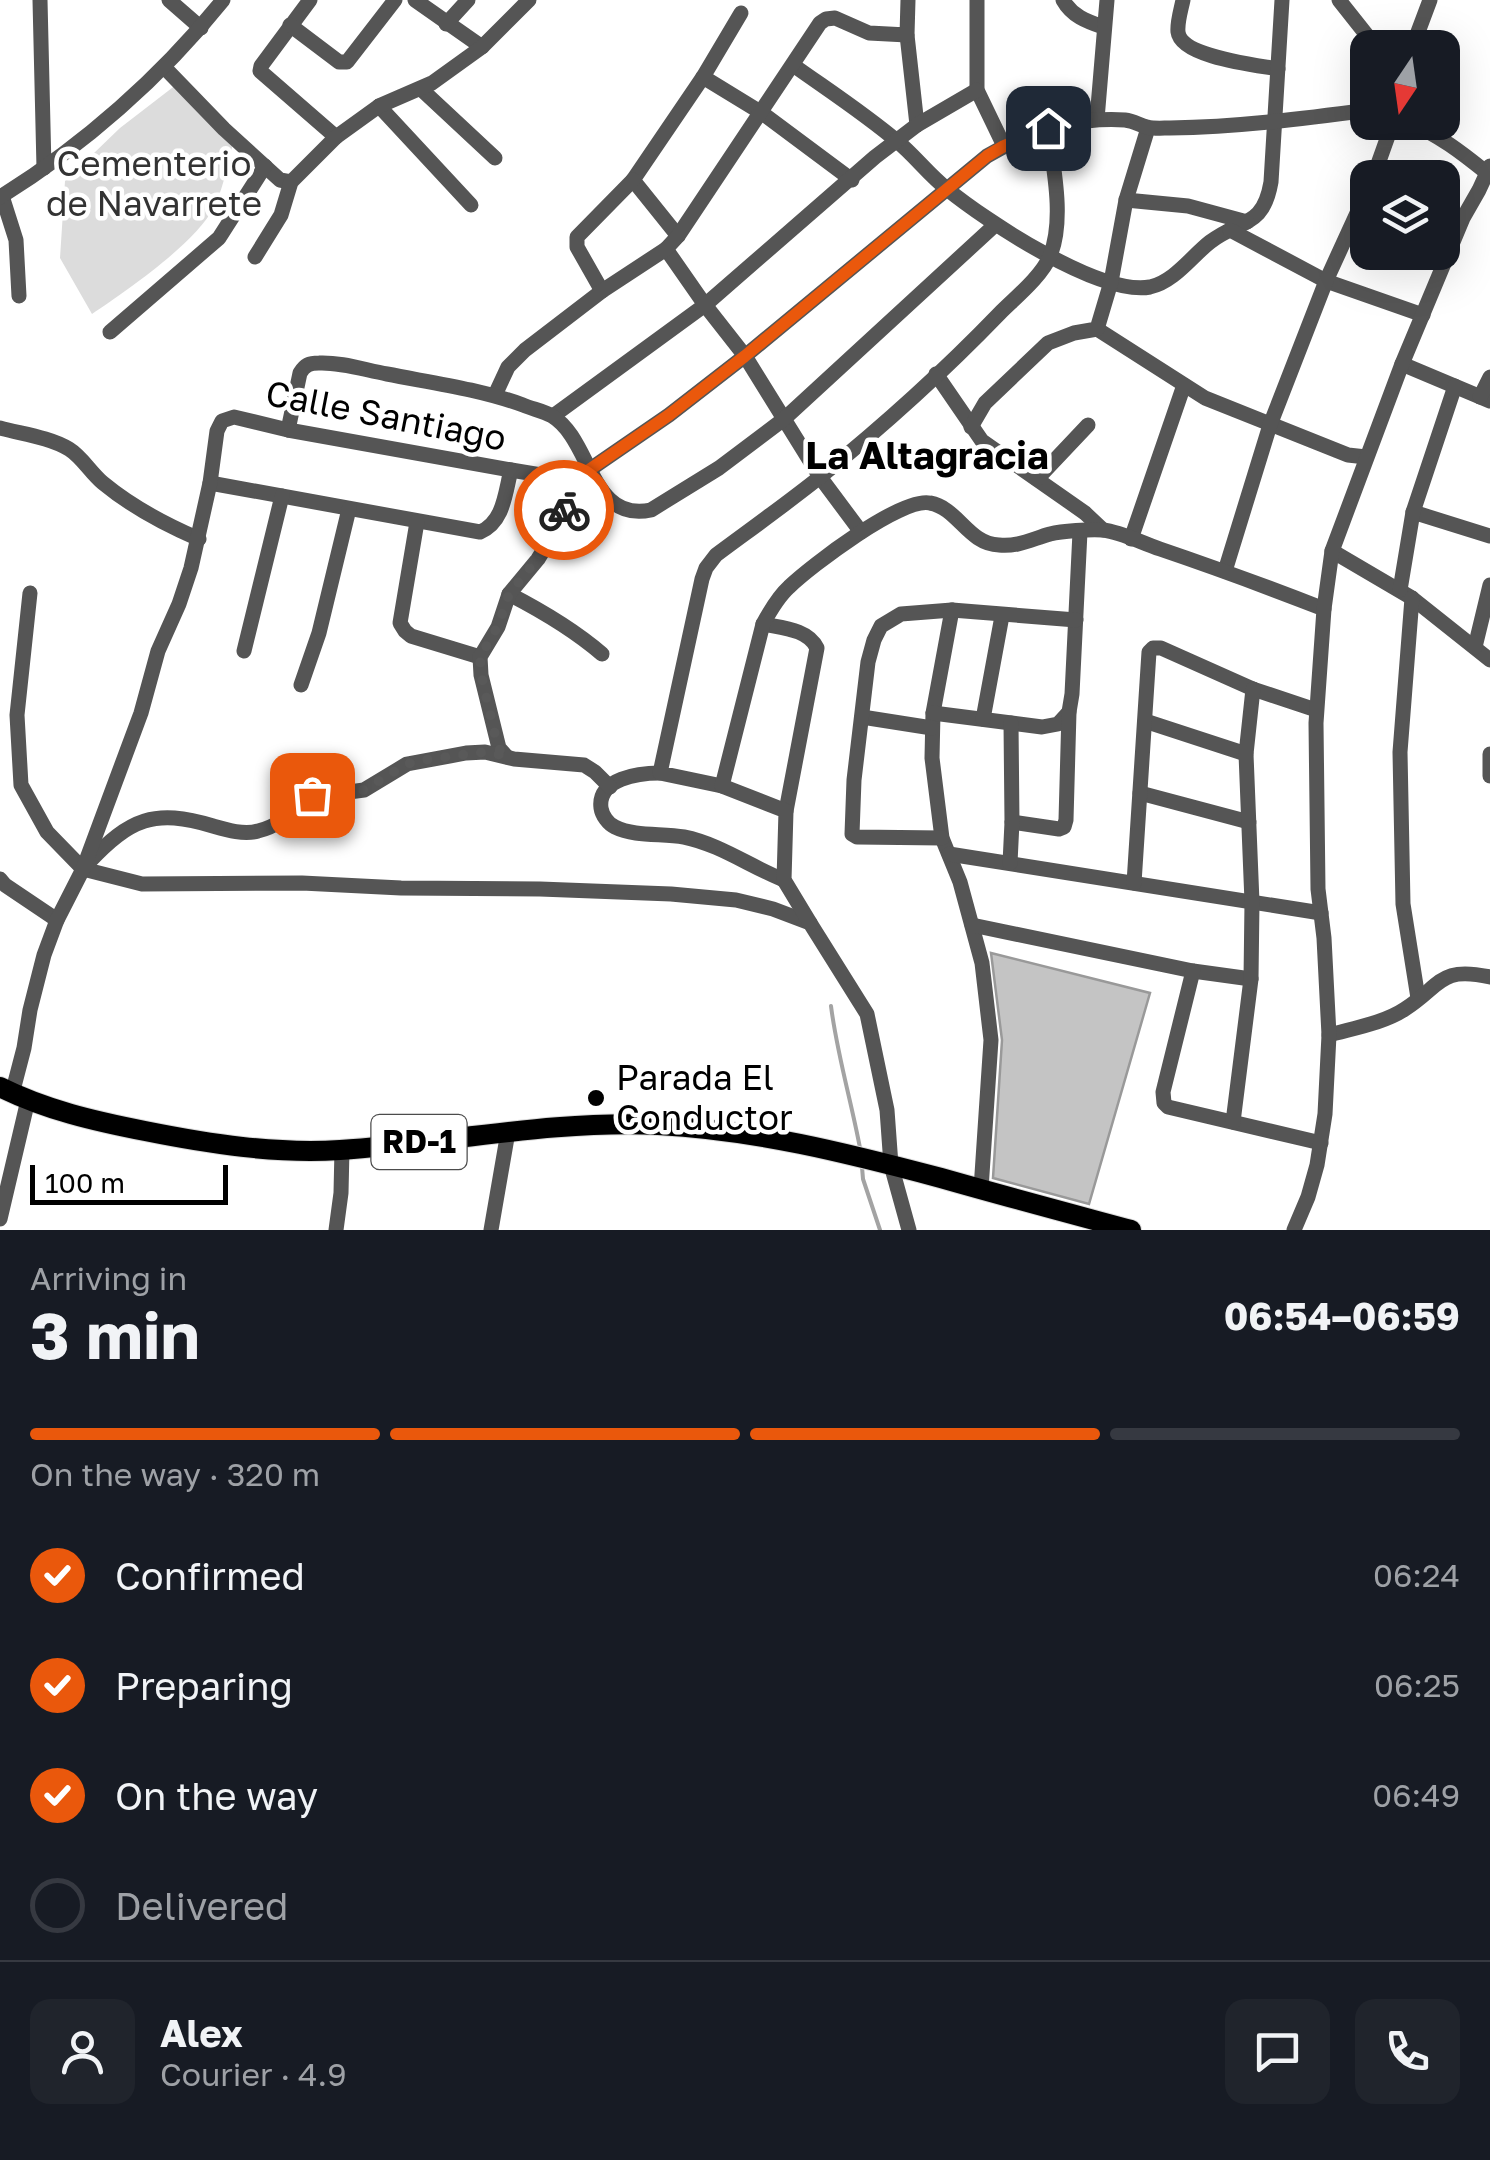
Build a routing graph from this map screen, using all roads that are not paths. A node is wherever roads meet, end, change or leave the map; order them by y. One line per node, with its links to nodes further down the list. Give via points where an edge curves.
1 (40, 0): 46 (street)
2 (169, 0): 21 (street)
3 (224, 0): 21 (street)
4 (310, 0): 19 (street)
5 (395, 0): 19 (street, via 346,62)
6 (415, 0): 18 (street)
7 (468, 0): 18 (street)
8 (530, 0): 25 (street)
9 (908, 0): 24 (street)
10 (977, 0): 31 (street)
11 (1063, 0): 20 (street, via 1081,20)
12 (1107, 0): 20 (street)
13 (1182, 0): 28 (street, via 1178,34 1184,44)
14 (1282, 0): 28 (street)
15 (1339, 0): 22 (street)
16 (1430, 0): 23 (street)
17 (741, 13): 29 (street)
18 (446, 24): 25 (street)
19 (290, 25): 40 (street, via 260,71)
20 (1103, 27): 35 (street)
21 (201, 28): 27 (street)
22 (1362, 30)
23 (1419, 30)
24 (907, 34): 26 (street, via 870,33 826,19); 37 (street)
25 (482, 47): 30 (street)
26 (793, 65): 33 (street); 42 (street)
27 (164, 67): 45 (street); 46 (street)
28 (1278, 69): 36 (street)
29 (704, 77): 33 (street); 48 (street)
30 (421, 88): 32 (street); 44 (street)
31 (978, 90): 37 (street); 43 (street)
32 (379, 106): 40 (street); 56 (street)
33 (762, 112): 49 (street); 61 (street)
34 (1350, 112): 36 (street)
35 (1097, 119): 38 (street); 39 (street, via 1132,120)
36 (1273, 123): 39 (street); 57 (street, via 1268,200)
37 (916, 124): 42 (street)
38 (1048, 128): 43 (street); 64 (street, via 1057,206)
39 (1148, 128): 54 (street)
40 (336, 138): 50 (street)
41 (1445, 140): 47 (street)
42 (898, 141): 49 (street); 51 (street)
43 (1004, 146): 51 (street)
44 (494, 158)
45 (265, 166): 50 (street); 72 (street, via 218,238)
46 (44, 168): 53 (street)
47 (1488, 169): 52 (street)
48 (633, 180): 61 (street); 67 (street, via 577,238)
49 (852, 180): 69 (street)
50 (291, 182): 63 (street)
51 (948, 190): 58 (street); 73 (street)
52 (1479, 190): 55 (street); 70 (street)
53 (1, 197): 68 (street, via 16,240)
54 (1126, 200): 57 (street, via 1188,206); 66 (street)
55 (1490, 204)
56 (470, 205)
57 (1246, 222): 60 (street)
58 (995, 225): 64 (street); 82 (street)
59 (1350, 229): 65 (street)
60 (1230, 230): 65 (street); 66 (street, via 1154,286)
61 (678, 236): 62 (street)
62 (666, 249): 67 (street); 69 (street)
63 (256, 257)
64 (1050, 258): 66 (street); 75 (street)
65 (1326, 281): 70 (street); 83 (street)
66 (1111, 282): 71 (street)
67 (602, 291): 79 (street, via 508,367)
68 (19, 296)
69 (705, 305): 73 (street); 81 (street)
70 (1423, 315): 74 (street)
71 (1097, 329): 77 (street); 85 (street, via 1048,343 985,403)
72 (110, 332)
73 (745, 356): 82 (street); 90 (street)
74 (1402, 364): 78 (street); 88 (street)
75 (936, 374): 85 (street); 91 (street)
76 (1490, 378): 80 (street)
77 (1184, 384): 83 (street); 104 (street)
78 (1455, 386): 80 (street); 97 (street)
79 (494, 395): 81 (street); 87 (street, via 314,362 296,381)
80 (1485, 399)
81 (553, 416): 90 (street)
82 (784, 419): 90 (street, via 651,510 618,507); 91 (street)
83 (1270, 424): 88 (street); 106 (street)
84 (1088, 425): 93 (street)
85 (971, 427): 93 (street)
86 (0, 428): 103 (street, via 74,452 119,496)
87 (288, 430): 89 (street, Calle Santiago); 94 (street, Calle Santiago, via 234,417 222,421)
88 (1366, 458): 105 (street)
89 (511, 470): 92 (street, Calle Santiago); 98 (street, via 501,512 488,529)
90 (589, 470): 92 (street)
91 (820, 477): 100 (street); 133 (street, via 706,568)
92 (572, 478): 109 (street, via 552,536)
93 (1037, 480): 99 (street)
94 (210, 482): 95 (street); 103 (street, Calle Santiago)
95 (282, 496): 96 (street); 117 (street)
96 (350, 509): 98 (street); 121 (street)
97 (1413, 512): 102 (street); 110 (street)
98 (417, 522): 119 (street, via 400,623 411,636)
99 (1103, 530): 101 (street); 104 (street)
100 (860, 532): 101 (street, via 926,502 996,546); 115 (street, via 788,588)
101 (1080, 532): 114 (street)
102 (1490, 536)
103 (199, 539): 143 (street, Calle Santiago)
104 (1131, 540): 106 (street)
105 (1332, 551): 110 (street); 111 (street)
106 (1225, 571): 111 (street)
107 (1490, 585): 116 (street)
108 (30, 592): 143 (street, via 17,715 20,785 46,832)
109 (509, 594): 118 (street); 119 (street)
110 (1406, 594): 116 (street); 155 (street, via 1404,904)
111 (1324, 608): 123 (street)
112 (952, 610): 113 (street); 125 (street, via 902,614 881,626 868,662); 127 (street)
113 (1002, 616): 114 (street); 126 (street)
114 (1076, 620): 124 (street)
115 (762, 624): 135 (street); 138 (street, via 805,635 817,648)
116 (1475, 647): 120 (street)
117 (244, 652)
118 (602, 654)
119 (480, 657): 132 (street, via 498,748)
120 (1490, 660)
121 (301, 685)
122 (1252, 689): 123 (street); 128 (street, via 1153,648); 130 (street)
123 (1316, 710): 148 (street)
124 (1069, 712): 129 (street, via 1058,724); 139 (street, via 1064,827)
125 (862, 717): 127 (street); 141 (street, via 852,834)
126 (982, 719): 127 (street); 129 (street)
127 (932, 720): 141 (street)
128 (1144, 721): 130 (street); 137 (street)
129 (1011, 723): 139 (street)
130 (1246, 754): 140 (street)
131 (1490, 754): 134 (street)
132 (507, 756): 136 (street, via 584,766); 143 (street, via 438,758 407,764 364,790 321,788 276,826 253,833 152,818 108,842)
133 (660, 772): 135 (street); 136 (street, via 625,777)
134 (1490, 776)
135 (722, 786): 138 (street)
136 (610, 787): 145 (street, via 601,807 613,826 697,841)
137 (1140, 793): 140 (street); 146 (street)
138 (786, 811): 145 (street)
139 (1012, 822): 142 (street)
140 (1249, 822): 147 (street)
141 (946, 846): 142 (street); 151 (street)
142 (1010, 864): 146 (street)
143 (83, 869): 149 (street, Calle Santiago); 150 (street, via 142,884 302,882 671,894 736,900)
144 (0, 879): 149 (street)
145 (784, 880): 150 (street)
146 (1134, 883): 147 (street)
147 (1252, 902): 148 (street); 154 (street)
148 (1321, 912): 156 (street)
149 (56, 920): 157 (street, Calle Santiago)
150 (810, 922): 162 (street, via 867,1014 887,1110)
151 (972, 926): 152 (street); 163 (street, via 991,1040)
152 (1193, 971): 154 (street); 158 (street, via 1164,1103)
153 (1490, 977): 155 (street, via 1449,975)
154 (1251, 979): 158 (street)
155 (1418, 998): 156 (street, via 1404,1010)
156 (1329, 1035): 160 (street)
157 (14, 1094): 161 (main road, RD-1, via 62,1113 206,1143); 164 (street, Calle Santiago)
158 (1233, 1122): 160 (street)
159 (508, 1132): 161 (main road, RD-1); 162 (main road, RD-1, via 616,1125 720,1130); 166 (street)
160 (1321, 1143): 169 (street)
161 (342, 1150): 165 (street)
162 (883, 1163): 163 (main road); 167 (street)
163 (981, 1190): 168 (main road)
164 (0, 1219)
165 (336, 1230)
166 (491, 1230)
167 (908, 1230)
168 (1131, 1230)
169 (1294, 1230)

